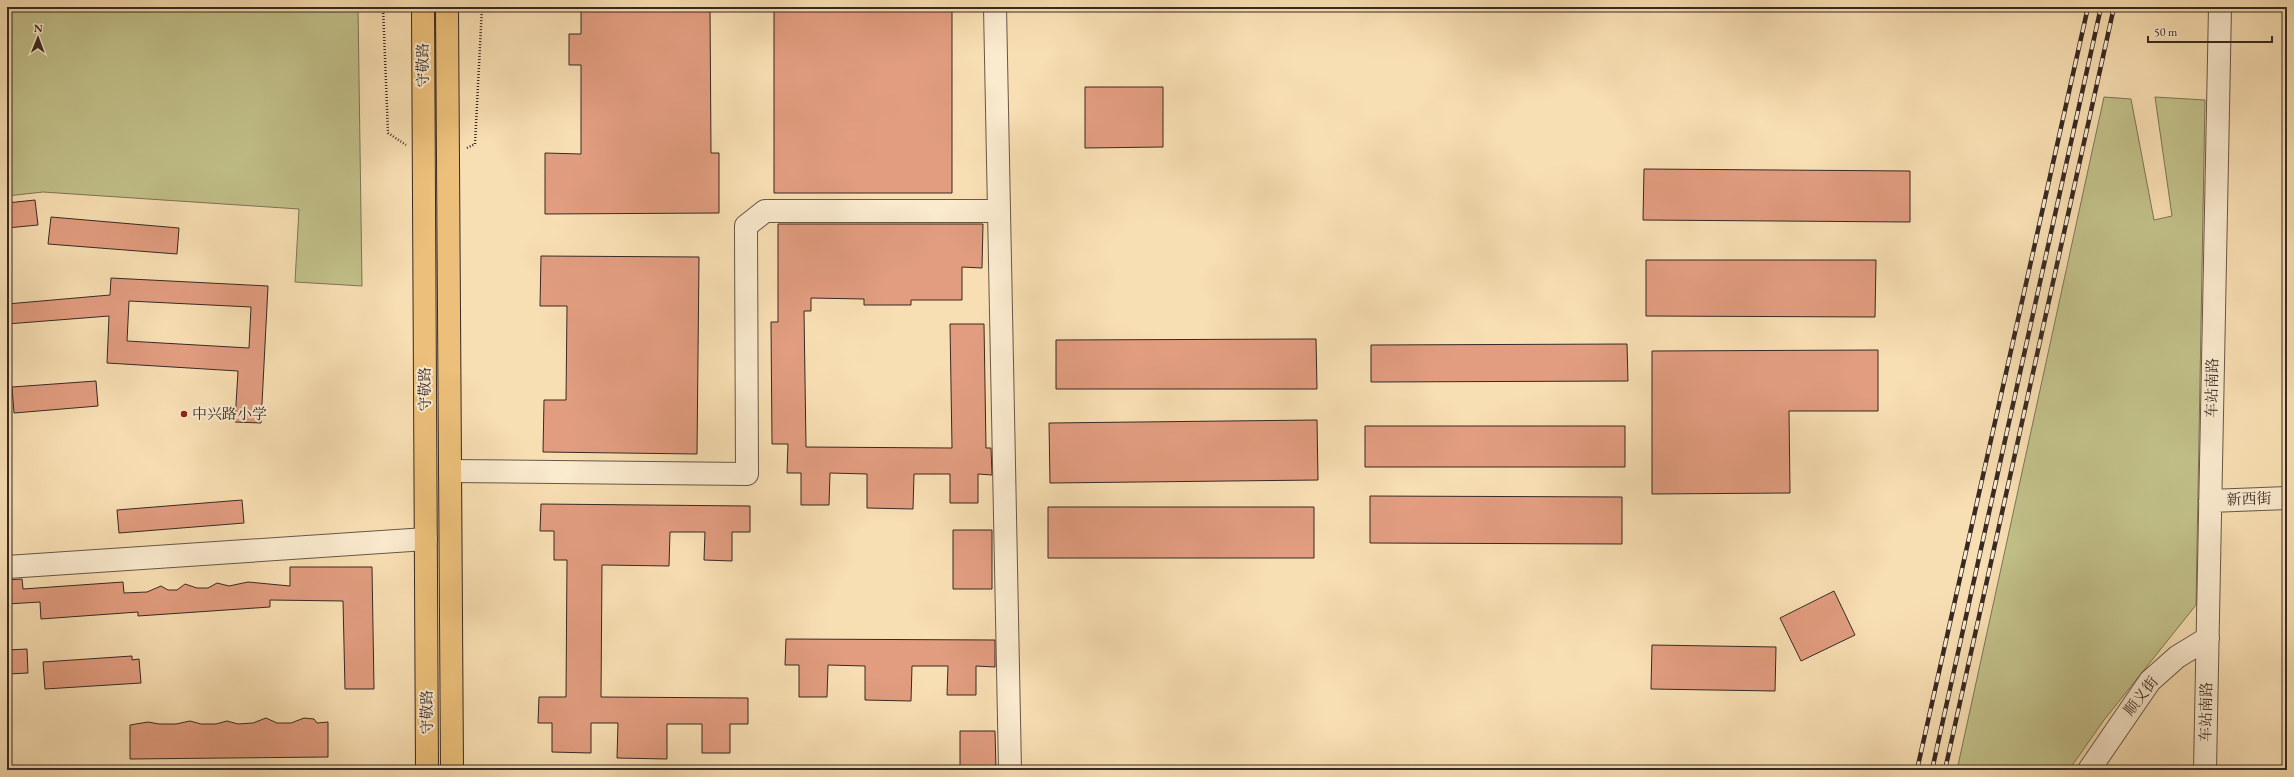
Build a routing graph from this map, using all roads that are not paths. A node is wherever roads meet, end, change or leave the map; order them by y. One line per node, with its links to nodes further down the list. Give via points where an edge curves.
1 (423, 7): 9 (main road, 守敬路)
2 (447, 7): 6 (main road, 守敬路)
3 (995, 7): 5 (street)
4 (2220, 7): 8 (street, 车站南路)
5 (999, 211): 6 (street, via 765,210 746,226 747,474); 14 (street)
6 (450, 471): 13 (main road, 守敬路)
7 (2287, 498): 8 (street, 新西街)
8 (2210, 501): 11 (street, 车站南路)
9 (426, 539): 10 (street); 12 (main road, 守敬路)
10 (7, 566)
11 (2208, 638): 15 (street, 顺义街, via 2177,657 2150,681); 16 (street, 车站南路)
12 (427, 770)
13 (452, 770)
14 (1010, 770)
15 (2089, 770)
16 (2205, 770)

